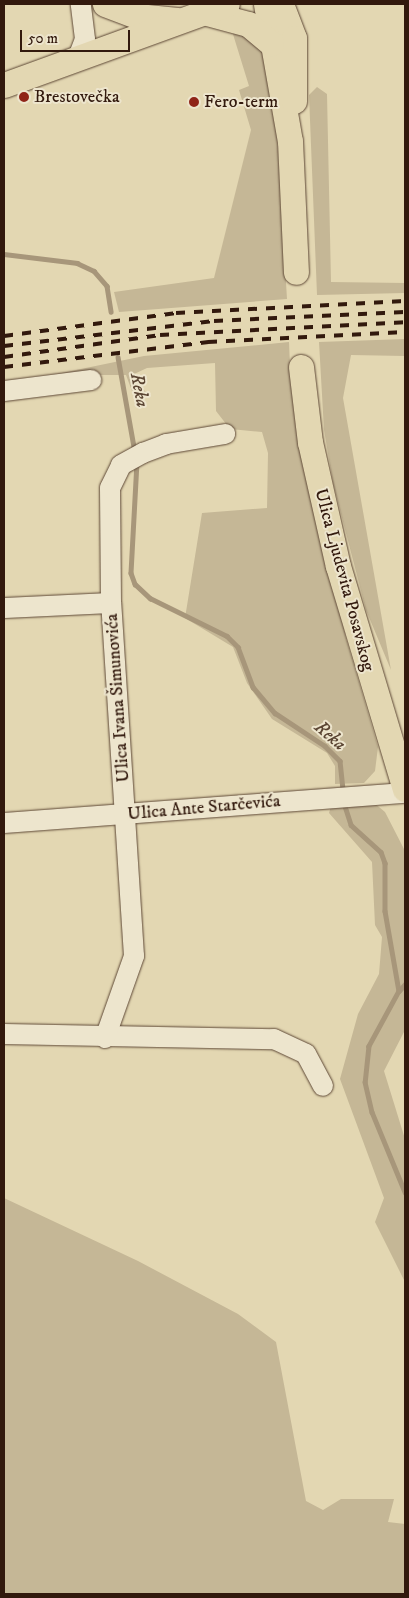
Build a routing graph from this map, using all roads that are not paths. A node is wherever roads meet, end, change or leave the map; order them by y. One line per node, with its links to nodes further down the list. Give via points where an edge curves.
1 (81, 4): 9 (street, via 85,38)
2 (105, 4): 7 (main road, via 138,16)
3 (227, 4): 7 (main road)
4 (266, 4): 8 (main road)
5 (281, 4): 8 (main road)
6 (300, 4): 8 (main road)
7 (192, 16): 8 (main road, via 248,24); 9 (main road)
8 (283, 41): 11 (main road)
9 (77, 60): 10 (main road)
10 (4, 85)
11 (296, 272)
12 (301, 367): 18 (main road, Ulica Ljudevita Posavskog, via 317,479 338,566)
13 (91, 380): 14 (street)
14 (4, 391)
15 (226, 434): 16 (street, Ulica Ivana Šimunovića, via 166,444 122,465 110,488)
16 (111, 603): 17 (street); 19 (street, Ulica Ivana Šimunovića)
17 (4, 608)
18 (405, 791): 19 (street, Ulica Ante Starčevića)
19 (126, 814): 20 (street, Ulica Ante Starčevića); 22 (street, Ulica Ivana Šimunovića, via 134,956)
20 (4, 823)
21 (4, 1034): 22 (street)
22 (105, 1038): 23 (street, via 274,1039 306,1054)
23 (323, 1086)

